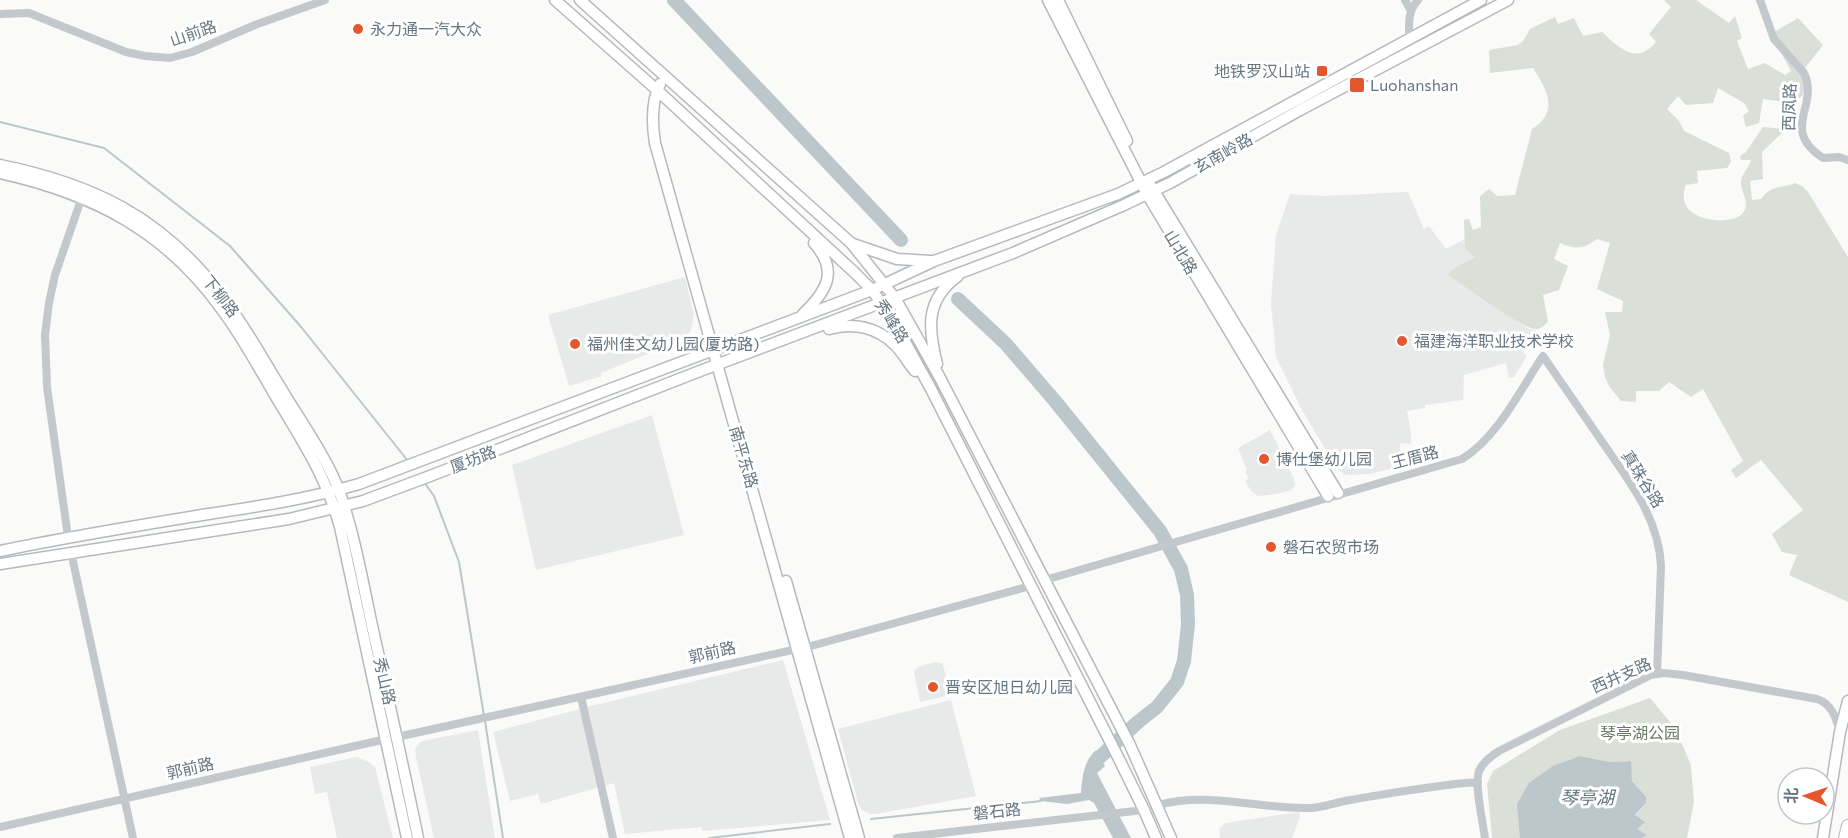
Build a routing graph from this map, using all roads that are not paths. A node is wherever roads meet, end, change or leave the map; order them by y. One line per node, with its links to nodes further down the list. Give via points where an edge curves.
1 (325, 0): 12 (street, 山前路, via 170,58 126,52 29,13)
2 (555, 0): 15 (main road, 秀峰路)
3 (580, 0): 14 (main road, 秀峰路)
4 (1048, 0): 19 (main road, 山北路)
5 (1058, 0): 19 (main road, 山北路)
6 (1406, 0): 11 (street)
7 (1418, 0): 11 (street)
8 (1481, 0): 19 (main road, 玄南岭路)
9 (1508, 0): 21 (main road, 玄南岭路)
10 (1760, 0): 16 (street, 西凤路, via 1774,39 1807,80 1804,140 1822,158)
11 (1411, 11): 13 (street)
12 (0, 14)
13 (1409, 32)
14 (668, 79): 15 (main road, 南平东路); 23 (main road, 秀峰路)
15 (660, 92): 22 (main road, 秀峰路); 33 (main road, 南平东路, via 654,100 655,143)
16 (1848, 160)
17 (0, 165): 20 (main road, 下柳路, via 60,180)
18 (0, 173): 20 (main road, 下柳路)
19 (1144, 182): 21 (main road, 山北路); 24 (main road, 玄南岭路)
20 (83, 193): 38 (main road, 下柳路, via 117,203 137,215 177,247 212,283 244,327 318,450); 42 (street, via 55,275 44,351)
21 (1150, 193): 25 (main road, 玄南岭路); 39 (main road, 山北路)
22 (800, 223): 28 (main road, 秀峰路); 31 (main road, via 826,259 828,273 821,295)
23 (851, 243): 24 (main road); 26 (main road, 秀峰路)
24 (914, 266): 26 (main road, 厦坊路)
25 (968, 269): 27 (main road, 玄南岭路); 36 (main road, via 947,285 933,310 930,331)
26 (885, 285): 28 (main road, 厦坊路); 29 (main road, 秀峰路)
27 (928, 285): 29 (main road, 厦坊路)
28 (872, 290): 30 (main road, 秀峰路); 31 (main road, 厦坊路)
29 (895, 298): 30 (main road, 厦坊路); 36 (main road, 秀峰路)
30 (882, 303): 32 (main road, 厦坊路); 37 (main road, 秀峰路)
31 (800, 316): 33 (main road, 厦坊路)
32 (808, 331): 35 (main road, 厦坊路); 37 (main road, via 848,325 872,330 896,345)
33 (717, 350): 35 (main road, 南平东路); 38 (main road, 厦坊路)
34 (1543, 356): 39 (street, 王厝路, via 1493,431 1472,453 1450,463); 49 (street, 真珠谷路, via 1627,478 1654,526 1661,566)
35 (721, 364): 40 (main road, 厦坊路); 48 (main road, 南平东路)
36 (939, 376): 46 (main road, 秀峰路)
37 (931, 389): 47 (main road, 秀峰路)
38 (334, 491): 40 (main road, 下柳路); 42 (main road, 厦坊路)
39 (1333, 495): 46 (street, 王厝路)
40 (339, 507): 41 (main road, 下柳路); 44 (main road, 厦坊路, via 254,526)
41 (345, 526): 53 (main road, 秀山路)
42 (69, 537): 43 (main road, 厦坊路)
43 (0, 551)
44 (71, 552): 45 (main road, 厦坊路); 55 (street)
45 (0, 564)
46 (1045, 580): 56 (main road, 秀峰路)
47 (1030, 586): 48 (street, 郭前路); 57 (main road, 秀峰路)
48 (801, 648): 50 (street, 郭前路); 64 (main road, 南平东路); 65 (main road, 南平东路)
49 (1657, 674): 52 (street, 西井支路, via 1683,675 1817,699 1830,708); 54 (street, 西井支路, via 1499,751 1484,763)
50 (581, 697): 53 (street, 郭前路); 63 (street)
51 (1848, 701): 52 (main road)
52 (1840, 732): 70 (main road)
53 (392, 738): 55 (street, 郭前路); 61 (main road, 秀山路); 62 (main road, 秀山路)
54 (1478, 783): 56 (street, via 1424,788 1314,808 1203,798); 69 (street)
55 (123, 798): 59 (street, 郭前路); 60 (street)
56 (1158, 805): 68 (main road, 秀峰路)
57 (1144, 810): 66 (street, 磐石路); 67 (main road, 秀峰路)
58 (1848, 826): 71 (highway)
59 (0, 827)
60 (133, 838)
61 (407, 838)
62 (418, 838)
63 (613, 838)
64 (850, 838)
65 (859, 838)
66 (897, 838)
67 (1156, 838)
68 (1171, 838)
69 (1485, 838)
70 (1823, 838)
71 (1845, 838)

